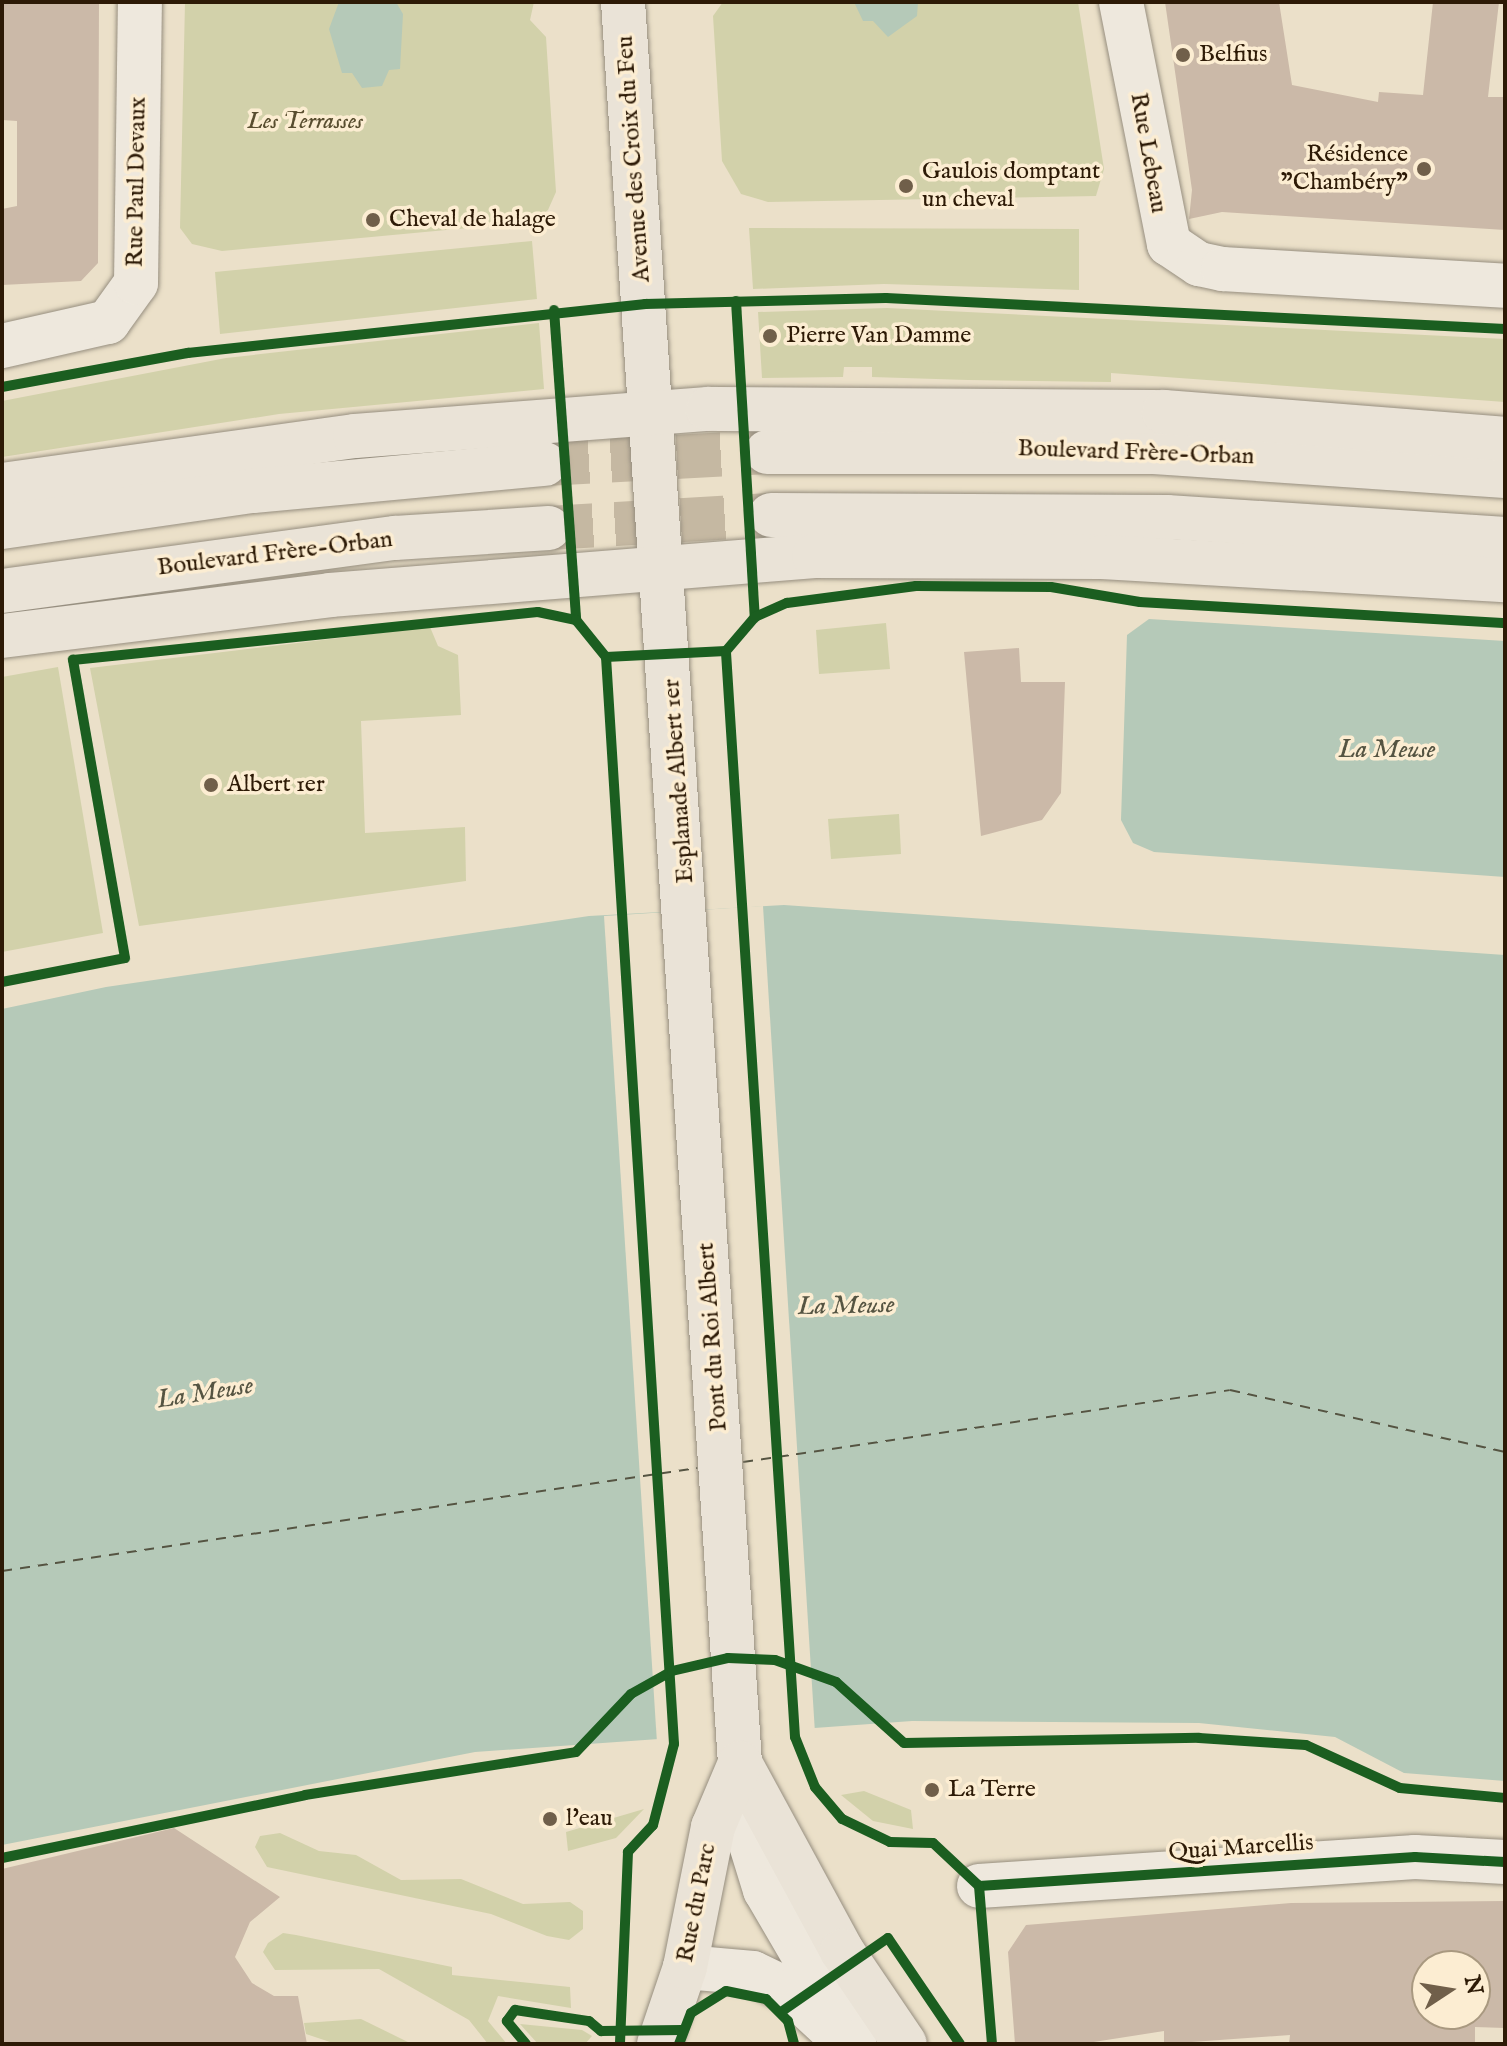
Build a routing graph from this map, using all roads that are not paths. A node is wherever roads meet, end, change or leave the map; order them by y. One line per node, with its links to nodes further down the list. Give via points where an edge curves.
1 (140, 2): 5 (street, Rue Paul Devaux, via 136,283 108,322 80,334)
2 (623, 2): 6 (main road, Avenue des Croix du Feu)
3 (1121, 2): 4 (street, Rue Lebeau, via 1158,217 1169,244 1199,264 1223,269)
4 (1505, 286)
5 (2, 346)
6 (653, 412): 7 (main road, via 1164,412); 11 (main road, via 355,436); 16 (main road, Esplanade Albert 1er)
7 (1505, 439)
8 (767, 452): 10 (main road, Boulevard Frère-Orban, via 1154,452)
9 (545, 464): 13 (main road, via 253,491)
10 (1505, 476)
11 (2, 485)
12 (771, 515): 15 (main road, via 1167,517)
13 (2, 527)
14 (549, 528): 18 (main road, Boulevard Frère-Orban, via 395,538)
15 (1505, 539)
16 (665, 565): 17 (main road, via 814,556 1102,557); 19 (main road, via 330,595); 20 (main road, Esplanade Albert 1er)
17 (1505, 580)
18 (2, 591)
19 (2, 636)
20 (687, 911): 21 (main road, Pont du Roi Albert)
21 (739, 1752): 24 (main road, Rue du Parc, via 713,1827); 27 (street, via 748,1835 765,1890); 28 (main road, via 873,1997)
22 (1505, 1862): 23 (street, Quai Marcellis, via 1415,1857)
23 (979, 1886)
24 (685, 1967): 25 (main road, Rue du Parc); 26 (street, via 753,1973 790,1991)
25 (662, 2042)
26 (847, 2044)
27 (855, 2044)
28 (905, 2044)

